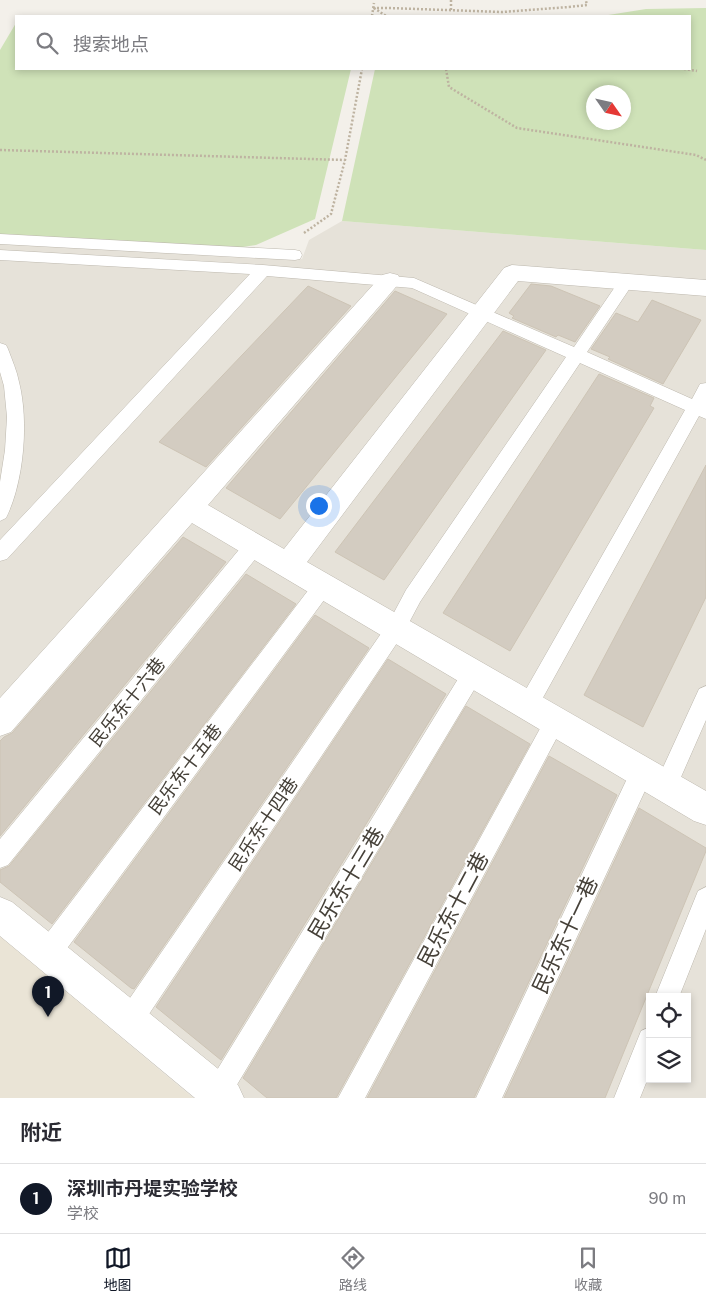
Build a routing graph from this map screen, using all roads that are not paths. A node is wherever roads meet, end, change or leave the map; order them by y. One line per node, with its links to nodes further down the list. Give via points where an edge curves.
1 (0, 239): 3 (lane)
2 (0, 254): 4 (lane)
3 (295, 255)
4 (263, 270): 5 (lane); 16 (lane)
5 (390, 280): 8 (lane, via 414,282); 13 (street)
6 (626, 282): 7 (street); 8 (street, via 512,273); 10 (lane, 民乐东十四巷)
7 (706, 288)
8 (482, 313): 10 (lane); 17 (street)
9 (0, 349): 14 (lane, via 12,384 16,413 14,449)
10 (577, 355): 12 (lane); 19 (lane, 民乐东十四巷, via 413,596)
11 (706, 388): 12 (lane)
12 (701, 410): 22 (lane)
13 (189, 508): 15 (street); 24 (street)
14 (0, 513)
15 (254, 546): 17 (street); 27 (lane, 民乐东十六巷)
16 (0, 553)
17 (288, 566): 18 (street)
18 (323, 586): 19 (street); 30 (lane, 民乐东十五巷)
19 (396, 628): 20 (street); 32 (lane, 民乐东十四巷)
20 (473, 673): 22 (street); 34 (lane, 民乐东十三巷)
21 (706, 696): 25 (lane)
22 (528, 705): 23 (street)
23 (554, 720): 25 (street); 35 (lane, 民乐东十二巷)
24 (0, 721)
25 (654, 778): 26 (street); 36 (lane, 民乐东十一巷)
26 (706, 808)
27 (0, 857)
28 (706, 899): 31 (lane)
29 (0, 914): 30 (street)
30 (48, 953): 32 (street)
31 (669, 993)
32 (130, 1020): 34 (street)
33 (646, 1050): 37 (lane)
34 (222, 1095)
35 (351, 1098)
36 (489, 1098)
37 (627, 1098)

